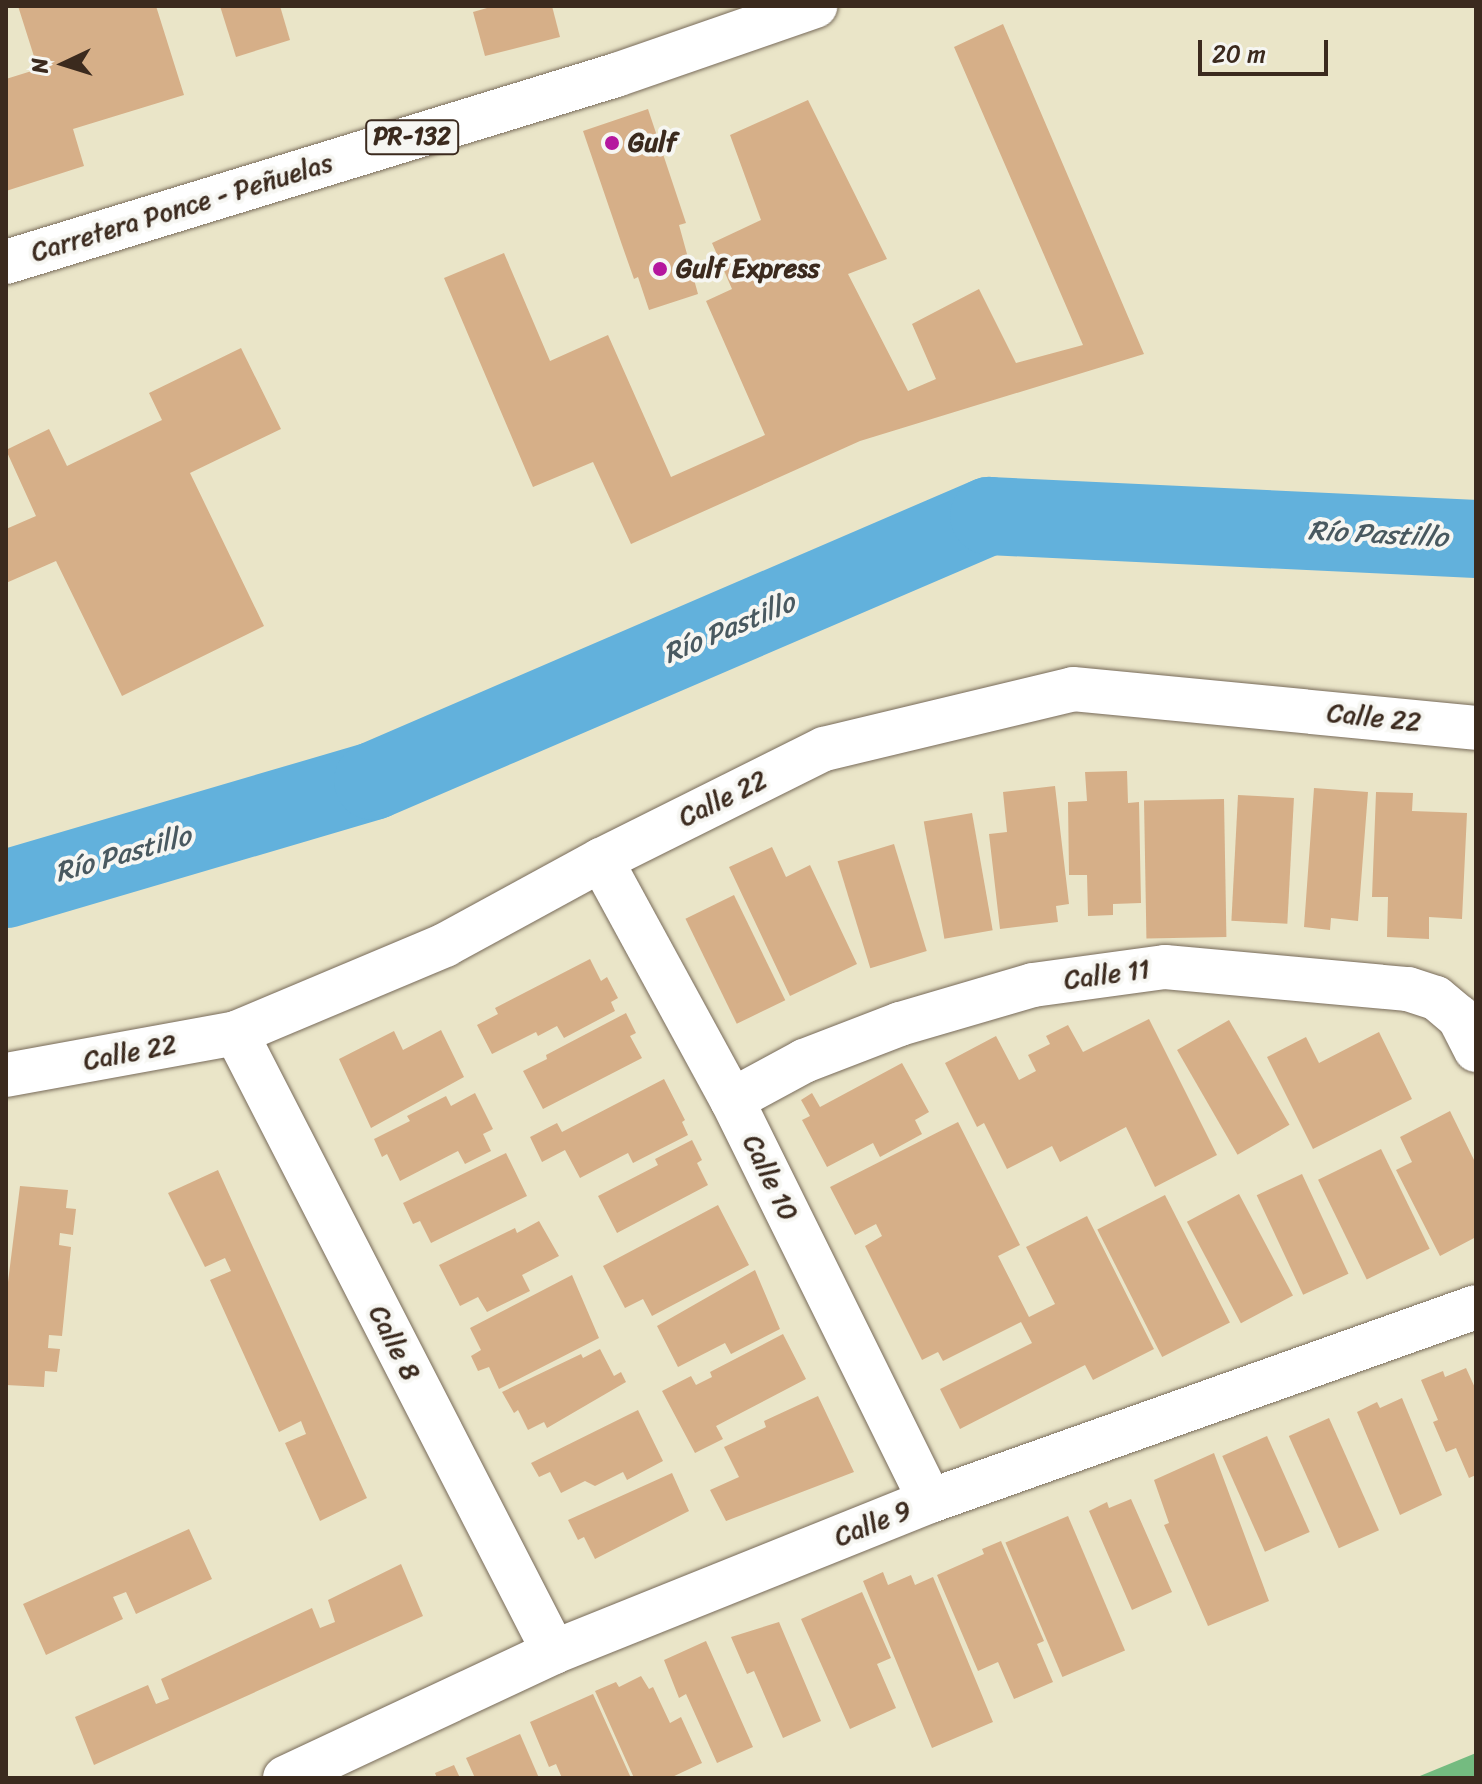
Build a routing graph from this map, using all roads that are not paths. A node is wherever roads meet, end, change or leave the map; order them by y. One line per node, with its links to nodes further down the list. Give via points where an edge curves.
1 (815, 6): 2 (street, Carretera Ponce - Peñuelas / PR-132, via 616,75)
2 (6, 262)
3 (1476, 728): 4 (street, Calle 22, via 1073,689 824,749)
4 (601, 860): 5 (street, Calle 22, via 445,945); 8 (street, Calle 10)
5 (236, 1033): 7 (street, Calle 22); 11 (street, Calle 8)
6 (1476, 1050): 8 (street, Calle 11, via 1459,1017 1436,998 1408,989 1165,967 1033,985 900,1024 804,1061)
7 (6, 1075)
8 (732, 1100): 10 (street, Calle 10)
9 (1476, 1307): 10 (street, Calle 9)
10 (930, 1501): 11 (street, Calle 9)
11 (554, 1652): 12 (street, Calle 9)
12 (285, 1778)

